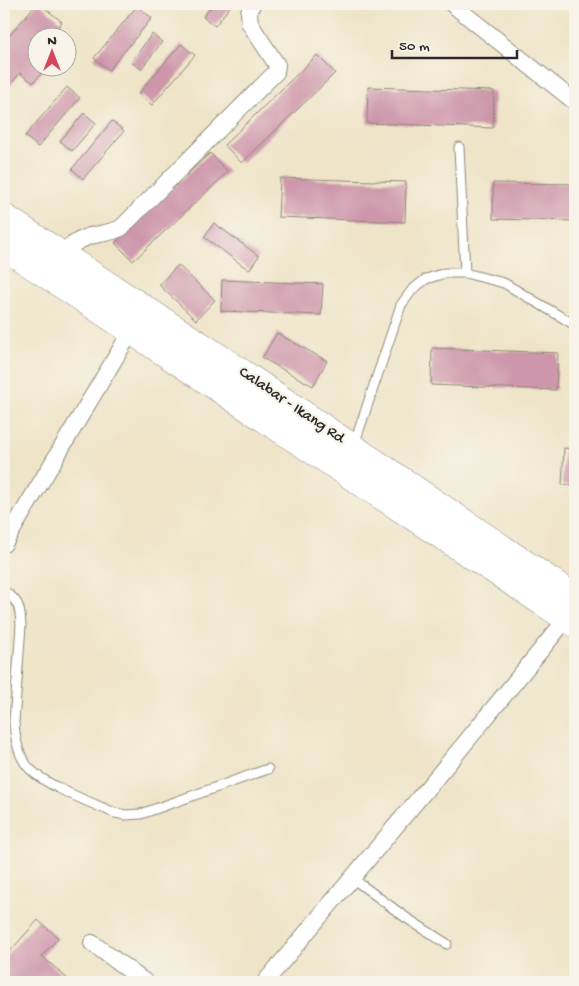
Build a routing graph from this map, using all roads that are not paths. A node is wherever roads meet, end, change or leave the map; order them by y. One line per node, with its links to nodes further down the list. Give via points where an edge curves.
1 (252, 4): 7 (street, via 250,24 277,65 276,72 121,228 83,238)
2 (452, 4): 3 (street)
3 (575, 102)
4 (459, 147): 8 (lane)
5 (4, 218): 7 (highway, Calabar - Ikang Rd)
6 (4, 246): 10 (highway, Calabar - Ikang Rd)
7 (59, 254): 11 (highway, Calabar - Ikang Rd)
8 (465, 273): 9 (lane, via 504,283); 11 (lane, via 445,273 426,279 401,305)
9 (575, 325)
10 (132, 330): 11 (highway, Calabar - Ikang Rd); 12 (street)
11 (347, 458): 14 (highway, Calabar - Ikang Rd)
12 (4, 544)
13 (4, 591): 15 (lane, via 14,598 20,610 15,735 29,768 44,781 126,815 141,814)
14 (573, 613): 16 (street)
15 (268, 769)
16 (352, 878): 18 (lane); 20 (street)
17 (92, 943): 19 (street)
18 (447, 944)
19 (146, 982)
20 (265, 982)

